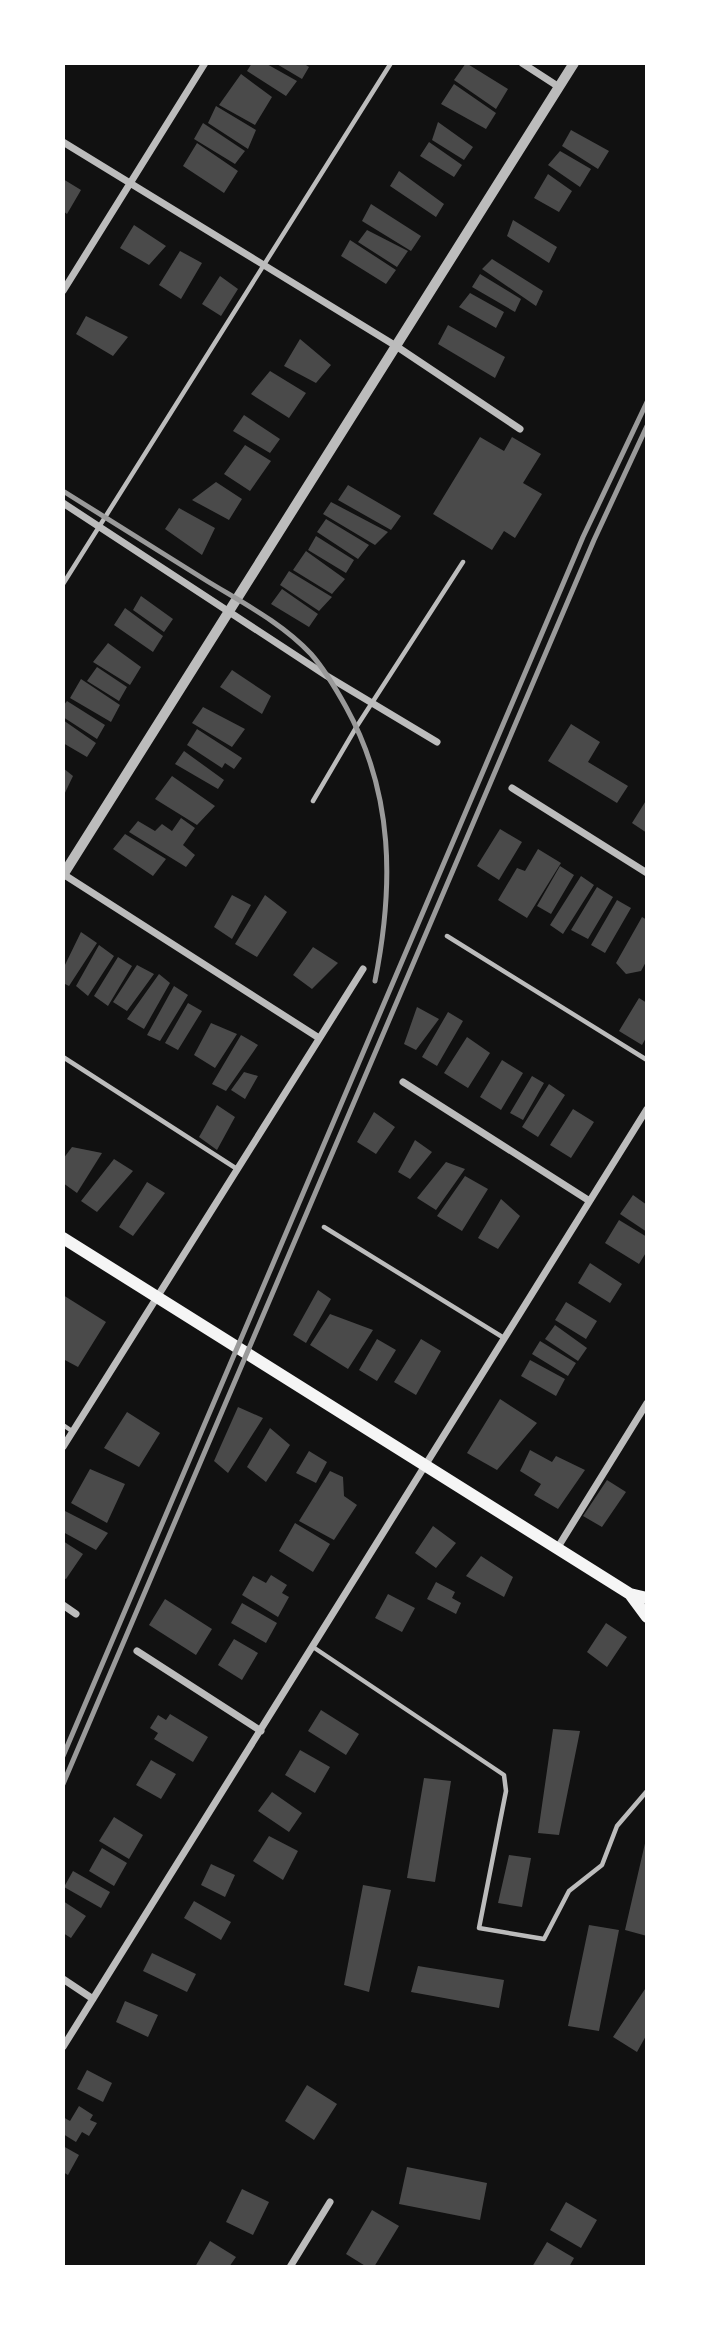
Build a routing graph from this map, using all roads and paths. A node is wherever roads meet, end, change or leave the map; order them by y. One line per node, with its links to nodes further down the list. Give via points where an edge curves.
1 (205, 63): 7 (street)
2 (390, 63): 8 (lane)
3 (522, 63): 5 (street)
4 (574, 63): 5 (street)
5 (559, 87): 10 (street)
6 (63, 142): 7 (street)
7 (128, 184): 8 (street); 9 (street)
8 (265, 267): 10 (street); 13 (lane)
9 (63, 291)
10 (396, 346): 11 (street); 16 (street)
11 (520, 429)
12 (63, 503): 13 (street)
13 (99, 527): 15 (lane); 16 (street)
14 (463, 562): 17 (lane)
15 (63, 584)
16 (229, 611): 17 (street); 22 (street)
17 (372, 702): 18 (street); 20 (lane)
18 (437, 742)
19 (512, 788): 21 (street)
20 (313, 801)
21 (647, 873)
22 (63, 874): 25 (street)
23 (447, 936): 27 (lane)
24 (363, 969): 25 (street)
25 (319, 1038): 30 (street)
26 (63, 1057): 30 (lane)
27 (647, 1060)
28 (403, 1082): 31 (street)
29 (647, 1109): 31 (street)
30 (237, 1169): 34 (street)
31 (588, 1200): 35 (street)
32 (324, 1227): 35 (lane)
33 (63, 1238): 34 (main road)
34 (156, 1299): 38 (street); 40 (main road)
35 (504, 1338): 40 (street)
36 (647, 1404): 41 (street)
37 (63, 1425): 38 (lane)
38 (73, 1431): 39 (street)
39 (63, 1447)
40 (427, 1464): 41 (main road); 47 (street)
41 (558, 1547): 42 (main road)
42 (631, 1594): 43 (main road); 46 (main road)
43 (647, 1598)
44 (63, 1605): 45 (street)
45 (76, 1614)
46 (647, 1617)
47 (313, 1647): 49 (street); 50 (lane, via 504,1775 506,1791 479,1928 544,1939 569,1891 603,1865 617,1826)
48 (137, 1651): 49 (street)
49 (261, 1731): 52 (street)
50 (647, 1791)
51 (63, 1979): 52 (street)
52 (93, 1998): 53 (street)
53 (63, 2047)
54 (330, 2202): 55 (street)
55 (290, 2267)

